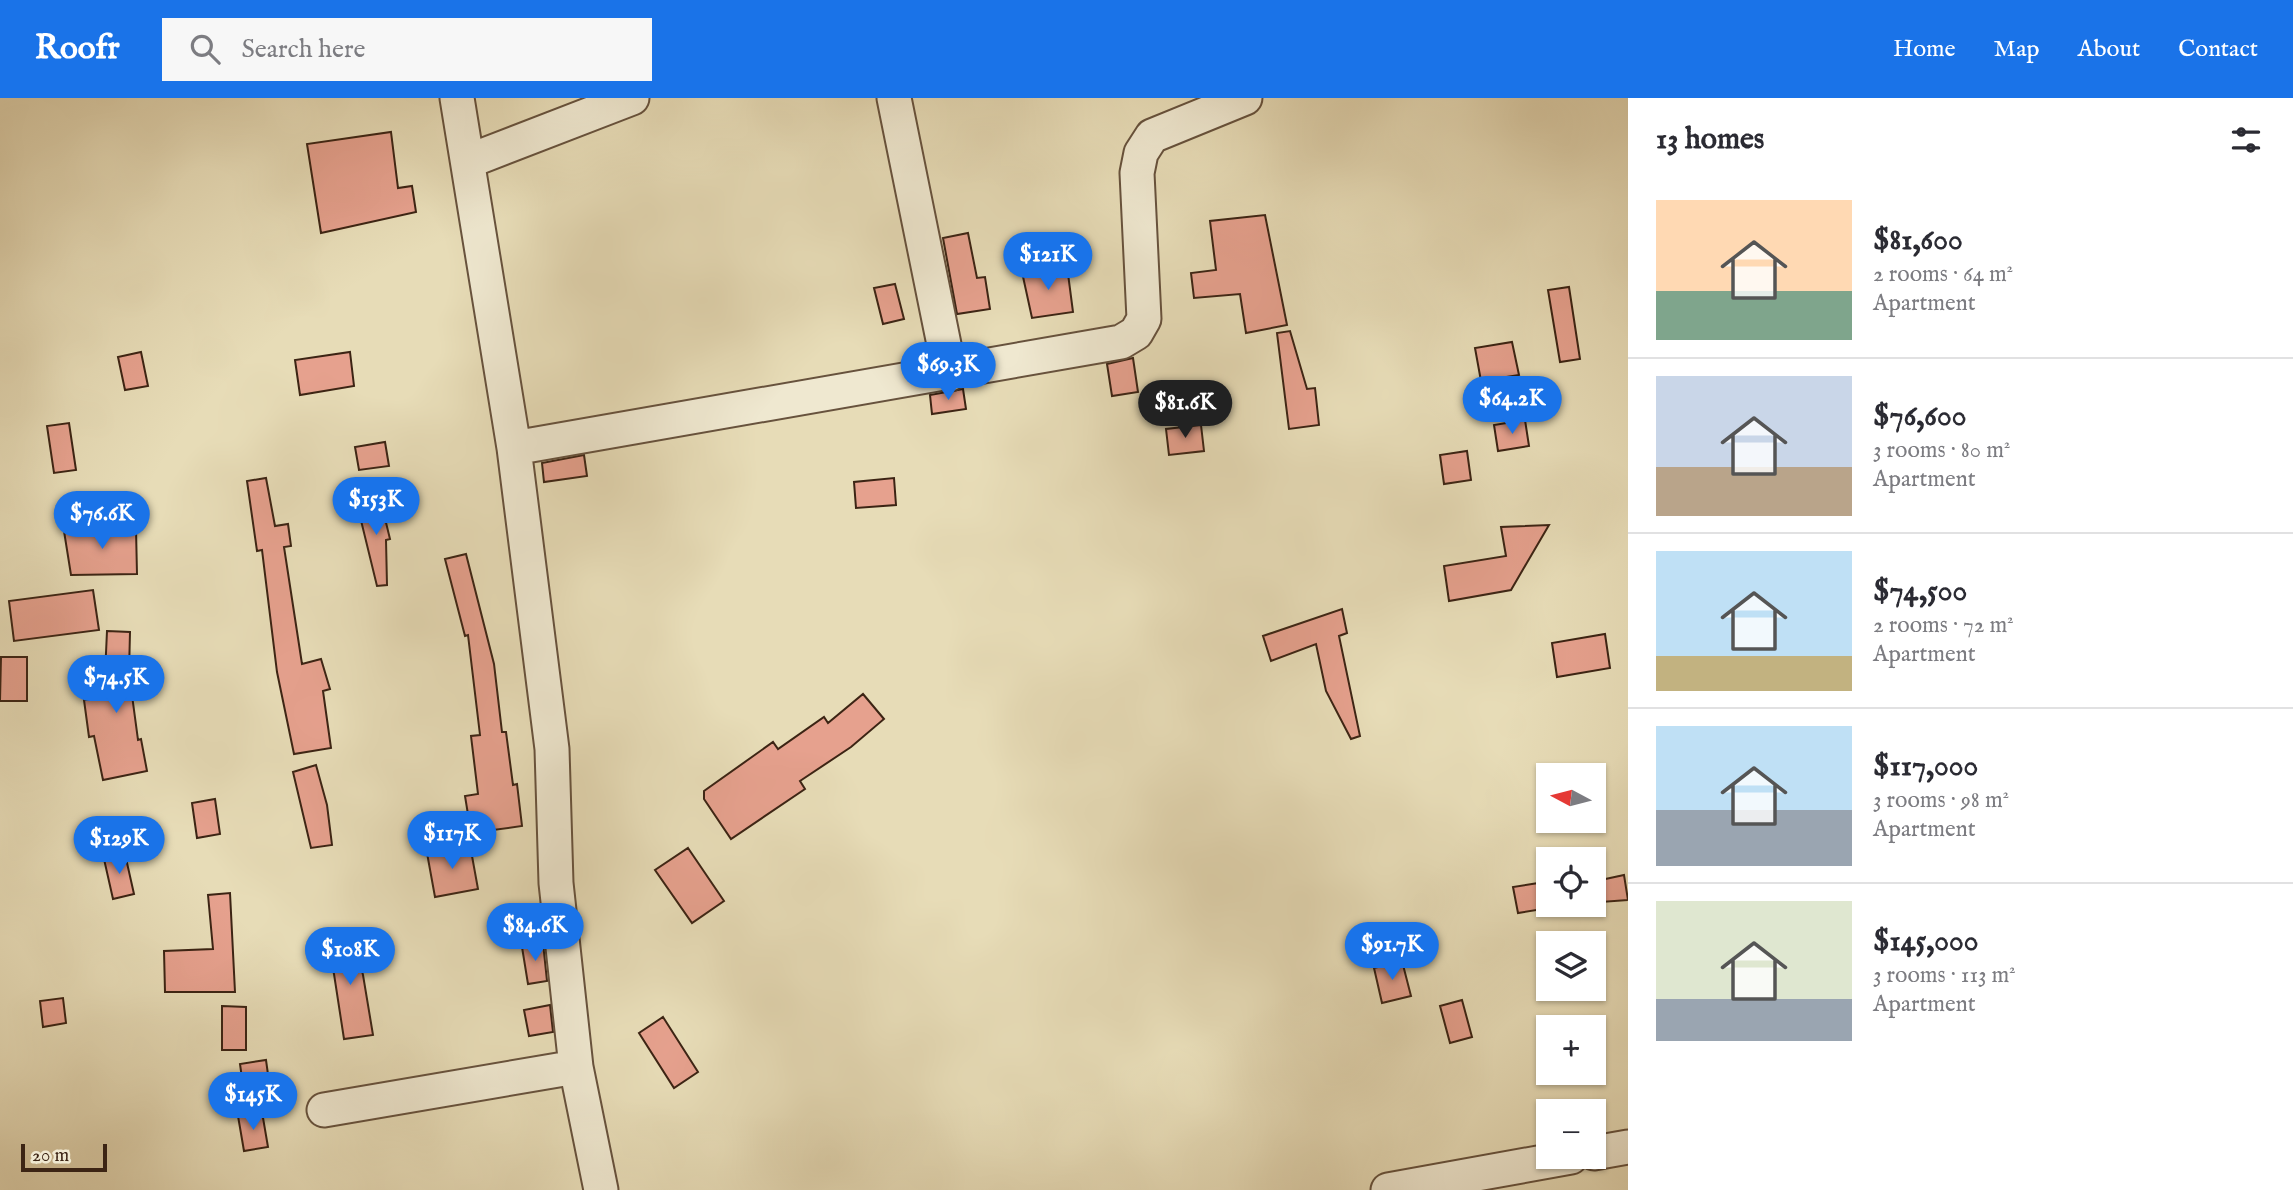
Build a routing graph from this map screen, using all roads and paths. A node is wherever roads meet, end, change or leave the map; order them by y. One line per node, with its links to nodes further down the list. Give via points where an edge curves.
1 (457, 98): 5 (street)
2 (632, 98): 5 (street)
3 (894, 98): 6 (street)
4 (1245, 98): 6 (street, via 1152,136 1141,153 1137,173 1144,319 1136,333 1121,342)
5 (469, 161): 7 (street)
6 (950, 373): 7 (street)
7 (514, 448): 8 (street, via 552,749 556,883)
8 (576, 1067): 9 (street); 13 (street)
9 (324, 1110)
10 (1628, 1147): 11 (street)
11 (1606, 1151)
12 (1536, 1163): 14 (street)
13 (601, 1190)
14 (1388, 1190)

